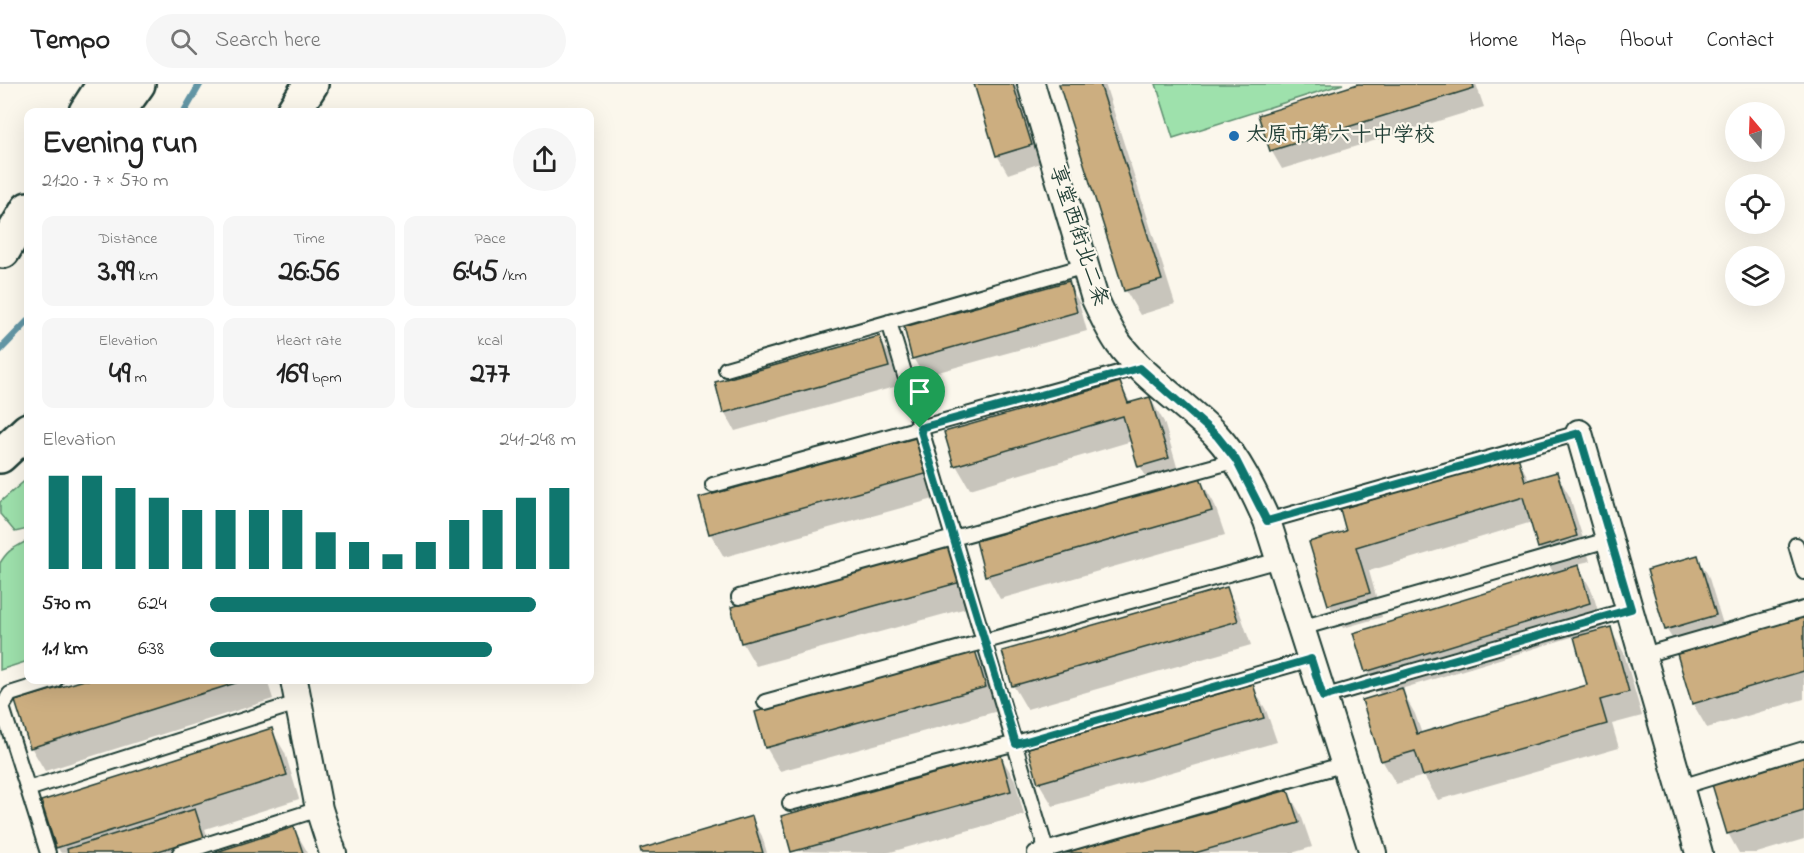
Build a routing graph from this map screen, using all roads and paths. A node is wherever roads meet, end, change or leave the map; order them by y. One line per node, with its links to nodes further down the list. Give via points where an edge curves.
1 (104, 84): 6 (street)
2 (138, 84): 7 (street)
3 (316, 84): 5 (street)
4 (1031, 84): 11 (street, 享堂西街北二条)
5 (300, 102)
6 (89, 108)
7 (121, 108)
8 (24, 216): 10 (street)
9 (24, 232): 10 (street)
10 (2, 253)
11 (1085, 266): 12 (lane); 13 (street, 享堂西街北二条, via 1107,324)
12 (889, 322): 14 (lane); 15 (lane)
13 (1140, 368): 15 (lane); 19 (street, 享堂西街北二条, via 1202,422)
14 (726, 369)
15 (920, 428): 20 (lane); 22 (lane)
16 (1579, 433): 21 (lane); 23 (street)
17 (24, 434): 18 (street)
18 (0, 456)
19 (1236, 460): 21 (street, 享堂西街北二条); 22 (lane)
20 (712, 485)
21 (1267, 521): 25 (street, 享堂西街北二条)
22 (953, 538): 27 (lane); 31 (lane)
23 (1611, 539): 28 (street); 30 (lane)
24 (1796, 545): 26 (lane)
25 (1279, 560): 30 (street, 享堂西街北二条); 31 (lane)
26 (1804, 572)
27 (739, 597)
28 (1631, 609): 32 (street); 36 (lane)
29 (1804, 609): 32 (lane)
30 (1301, 628): 33 (street, 享堂西街北二条)
31 (984, 642): 37 (lane); 38 (lane)
32 (1644, 655): 41 (street)
33 (1311, 659): 36 (street, 享堂西街北二条); 38 (lane)
34 (42, 684): 42 (lane, via 10,694 4,702 3,712)
35 (296, 691): 42 (lane); 44 (street)
36 (1323, 697): 40 (street, 享堂西街北二条)
37 (765, 702)
38 (1016, 744): 43 (lane); 45 (lane)
39 (1804, 749): 41 (lane)
40 (1345, 764): 45 (lane); 49 (street, 享堂西街北二条)
41 (1681, 787): 50 (street)
42 (28, 789): 46 (lane)
43 (790, 803)
44 (320, 809): 47 (lane); 48 (street)
45 (1043, 852)
46 (48, 853)
47 (180, 853)
48 (333, 853)
49 (1373, 853)
50 (1699, 853)

